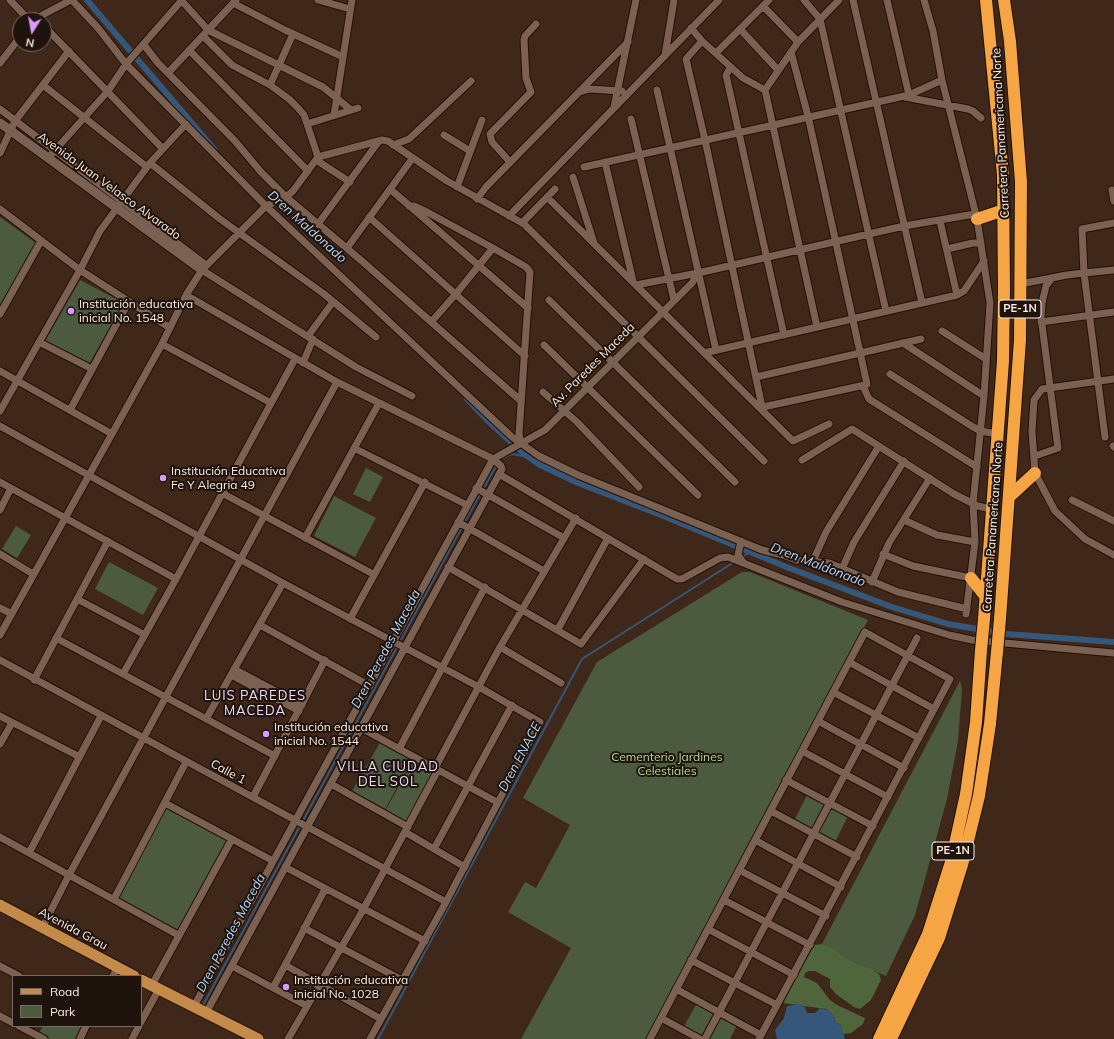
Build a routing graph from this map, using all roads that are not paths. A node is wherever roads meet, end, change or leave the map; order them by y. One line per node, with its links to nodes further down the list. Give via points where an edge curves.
1 (10, 0): 20 (street)
2 (72, 0): 21 (street); 41 (street)
3 (182, 0): 26 (street); 32 (street)
4 (318, 0): 19 (street)
5 (352, 0): 19 (street)
6 (636, 0): 30 (street)
7 (674, 0): 38 (street)
8 (719, 0): 24 (street)
9 (768, 0): 18 (street)
10 (804, 0): 22 (street)
11 (839, 0): 22 (street)
12 (853, 0): 59 (street)
13 (888, 0): 56 (street)
14 (924, 0): 46 (street)
15 (986, 0): 107 (highway, Carretera Panamericana Norte / PE-1N)
16 (1004, 0): 138 (highway, Carretera Panamericana Norte / PE-1N, via 1010,42 1021,182)
17 (235, 2): 26 (street); 28 (street)
18 (762, 6): 25 (street); 31 (street)
19 (350, 9): 39 (street)
20 (25, 12)
21 (49, 12)
22 (820, 19): 31 (street); 63 (street)
23 (536, 24): 88 (street, via 524,40 526,78 531,92 490,134 492,142)
24 (691, 28): 29 (street); 38 (street)
25 (740, 29): 37 (street); 44 (street)
26 (206, 33): 34 (street); 42 (street); 49 (street, via 232,65)
27 (52, 34): 35 (street)
28 (293, 34): 39 (street); 42 (street)
29 (702, 41): 37 (street); 77 (street, via 686,59)
30 (628, 42): 53 (street); 55 (street)
31 (798, 42): 36 (street)
32 (144, 45): 41 (street); 45 (street)
33 (12, 47): 40 (street)
34 (189, 50): 45 (street); 92 (street)
35 (69, 52): 48 (street); 52 (street)
36 (791, 52): 44 (street); 65 (street)
37 (716, 53): 43 (street)
38 (665, 55): 54 (street)
39 (343, 57): 58 (street)
40 (0, 63)
41 (126, 64): 52 (street); 71 (street)
42 (279, 64): 49 (street); 58 (street, via 323,87)
43 (731, 67): 51 (street, via 743,78); 75 (street, via 726,75)
44 (778, 70): 51 (street)
45 (168, 73): 99 (street)
46 (942, 80): 56 (street); 60 (street)
47 (471, 81): 79 (street, via 409,139)
48 (43, 85): 66 (street); 74 (street)
49 (270, 85): 72 (street, via 298,108)
50 (657, 90): 80 (street)
51 (765, 90): 73 (street)
52 (108, 91): 66 (street); 81 (street)
53 (618, 91): 54 (street); 55 (street, via 589,89); 61 (street)
54 (630, 91): 61 (street)
55 (579, 92): 88 (street)
56 (909, 95): 57 (street)
57 (901, 96): 59 (street); 60 (street)
58 (336, 97): 64 (street); 64 (street, via 354,109)
59 (875, 101): 63 (street); 115 (street)
60 (949, 106): 67 (street, via 973,110); 110 (street)
61 (614, 107): 108 (street)
62 (0, 109): 74 (street)
63 (840, 109): 65 (street); 117 (street)
64 (334, 115): 72 (street)
65 (808, 116): 73 (street); 119 (street)
66 (85, 117): 84 (street); 90 (street)
67 (981, 118)
68 (631, 119): 85 (street)
69 (482, 120): 82 (street)
70 (0, 123): 74 (street, Avenida Juan Velasco Alvarado)
71 (186, 124): 81 (street); 104 (street)
72 (307, 124): 86 (street)
73 (773, 124): 75 (street); 125 (street)
74 (13, 125): 83 (street); 84 (street, Avenida Juan Velasco Alvarado)
75 (739, 132): 77 (street); 126 (street)
76 (444, 135): 82 (street)
77 (705, 140): 80 (street); 128 (street)
78 (379, 141): 79 (street, via 386,140); 86 (street); 94 (street)
79 (393, 146): 87 (street)
80 (671, 147): 85 (street); 133 (street)
81 (163, 149): 90 (street)
82 (470, 151): 95 (street)
83 (0, 153)
84 (53, 154): 103 (street, Avenida Juan Velasco Alvarado)
85 (639, 154): 89 (street); 136 (street)
86 (317, 158): 92 (street); 94 (street)
87 (412, 159): 95 (street); 96 (street)
88 (510, 162): 101 (street)
89 (605, 162): 91 (street); 137 (street)
90 (149, 165): 103 (street); 116 (street)
91 (584, 167)
92 (308, 171): 99 (street, via 299,185)
93 (573, 177): 121 (street)
94 (350, 182): 114 (street)
95 (457, 187): 101 (street)
96 (390, 189): 105 (street); 109 (street)
97 (555, 189): 100 (street)
98 (1112, 190): 102 (street)
99 (286, 197): 104 (street); 114 (street)
100 (547, 197): 112 (street); 121 (street)
101 (477, 199): 108 (street)
102 (1114, 201)
103 (119, 204): 130 (street, Avenida Juan Velasco Alvarado); 131 (street, via 100,231)
104 (266, 206): 116 (street); 204 (street)
105 (409, 206): 123 (street, via 414,206); 129 (street)
106 (0, 209): 118 (street)
107 (1004, 210): 110 (highway); 202 (highway, Carretera Panamericana Norte / PE-1N, via 1003,361)
108 (509, 216): 112 (street)
109 (369, 217): 122 (street); 140 (street)
110 (976, 217): 111 (street); 120 (street)
111 (940, 221): 115 (street); 124 (street)
112 (522, 223): 160 (street)
113 (1114, 223): 134 (street, via 1082,229)
114 (318, 224): 122 (street)
115 (904, 226): 117 (street); 146 (street)
116 (239, 232): 130 (street); 145 (street)
117 (870, 234): 119 (street); 149 (street)
118 (41, 241): 131 (street); 151 (street)
119 (835, 242): 125 (street); 153 (street)
120 (981, 243): 124 (street); 127 (street)
121 (595, 245): 137 (street)
122 (347, 248): 154 (street)
123 (493, 248): 129 (street); 147 (street, via 528,269)
124 (946, 249): 141 (street)
125 (800, 250): 126 (street); 156 (street)
126 (765, 257): 128 (street); 159 (street)
127 (984, 261): 141 (street, via 964,291); 174 (street, via 990,303)
128 (731, 265): 133 (street); 165 (street)
129 (479, 266): 140 (street); 147 (street)
130 (204, 268): 139 (street); 161 (street)
131 (80, 270): 144 (street); 164 (street)
132 (1114, 270): 134 (street)
133 (698, 273): 136 (street); 143 (street, Av. Paredes Maceda, via 692,283); 169 (street)
134 (1084, 273): 135 (street); 152 (street)
135 (1052, 278): 138 (street); 155 (street, via 1043,296)
136 (668, 279): 137 (street); 143 (street)
137 (635, 283): 148 (street)
138 (1020, 284): 226 (highway, Carretera Panamericana Norte / PE-1N, via 1020,340)
139 (186, 294): 157 (street); 173 (street)
140 (455, 295): 154 (street); 172 (street)
141 (957, 295): 146 (street)
142 (549, 300): 175 (street)
143 (674, 300): 148 (street, Av. Paredes Maceda)
144 (128, 302): 157 (street); 177 (street)
145 (333, 302): 161 (street); 162 (street)
146 (922, 303): 149 (street)
147 (528, 308): 172 (street)
148 (662, 311): 160 (street, Av. Paredes Maceda); 170 (street)
149 (886, 311): 153 (street)
150 (1114, 312): 152 (street)
151 (0, 314)
152 (1089, 315): 155 (street); 183 (street)
153 (853, 319): 156 (street); 171 (street)
154 (432, 322): 191 (street)
155 (1041, 322): 187 (street)
156 (817, 327): 159 (street)
157 (170, 328): 167 (street)
158 (942, 331): 174 (street)
159 (784, 335): 165 (street)
160 (637, 336): 175 (street, Av. Paredes Maceda); 210 (street)
161 (310, 337): 176 (street); 189 (street, via 356,367)
162 (376, 337)
163 (921, 339): 166 (street)
164 (40, 342): 177 (street); 182 (street)
165 (749, 343): 169 (street); 180 (street)
166 (903, 343): 171 (street); 190 (street)
167 (162, 344): 192 (street); 201 (street)
168 (544, 345): 185 (street)
169 (716, 350): 170 (street)
170 (704, 353): 194 (street)
171 (860, 354): 180 (street); 186 (street, via 867,381 866,386)
172 (525, 356): 191 (street)
173 (295, 359): 176 (street); 192 (street)
174 (986, 359): 190 (street)
175 (612, 361): 185 (street, Av. Paredes Maceda); 219 (street)
176 (303, 362): 184 (street)
177 (92, 369): 195 (street)
178 (0, 371): 182 (street)
179 (890, 374): 200 (street, via 966,424)
180 (756, 377): 194 (street)
181 (1114, 379): 183 (street)
182 (16, 381): 195 (street); 196 (street)
183 (1097, 381): 187 (street); 203 (street)
184 (337, 382): 193 (street); 232 (street)
185 (588, 386): 197 (street, Av. Paredes Maceda); 225 (street)
186 (863, 386): 194 (street); 212 (street, via 869,399)
187 (1050, 387): 207 (street, via 1042,389 1034,400 1032,430); 207 (street, via 1058,448)
188 (543, 392): 197 (street)
189 (412, 396)
190 (984, 396): 200 (street)
191 (521, 402): 204 (street)
192 (271, 403): 223 (street)
193 (379, 404): 206 (street); 208 (street)
194 (763, 409): 198 (street, via 793,441)
195 (70, 410): 201 (street)
196 (0, 411)
197 (564, 411): 204 (street, Av. Paredes Maceda, via 545,430); 220 (street)
198 (830, 424)
199 (0, 426): 215 (street)
200 (981, 431): 202 (street); 212 (street)
201 (112, 434): 215 (street)
202 (997, 434): 230 (highway, Carretera Panamericana Norte / PE-1N)
203 (1105, 437)
204 (521, 443): 208 (street, Av. Paredes Maceda); 244 (street, via 539,456 578,475)
205 (879, 446): 209 (street, via 852,428); 211 (street); 251 (street, via 826,532)
206 (354, 448): 218 (street); 240 (street)
207 (1035, 456): 213 (street)
208 (493, 459): 214 (street, via 501,466); 222 (street)
209 (802, 460)
210 (764, 461)
211 (904, 461): 216 (street); 254 (street, via 854,542)
212 (977, 467): 228 (street)
213 (1036, 473): 226 (highway); 248 (street, via 1055,511 1063,520 1086,539)
214 (499, 474): 224 (street); 234 (street)
215 (90, 476): 233 (street); 239 (street)
216 (930, 478): 228 (street); 235 (street)
217 (0, 482): 221 (street)
218 (425, 482): 229 (street); 257 (street)
219 (735, 482)
220 (639, 487)
221 (11, 488): 231 (street); 233 (street)
222 (476, 488): 224 (street); 229 (street)
223 (222, 493): 232 (street); 239 (street)
224 (488, 495): 238 (street); 241 (street)
225 (698, 495)
226 (1009, 497): 399 (highway, Carretera Panamericana Norte / PE-1N, bridge, via 990,724 979,796 962,865 939,938)
227 (1072, 500): 236 (street)
228 (973, 503): 230 (street); 245 (street)
229 (467, 505): 237 (street)
230 (992, 509): 263 (highway, Carretera Panamericana Norte / PE-1N)
231 (0, 510)
232 (264, 516): 240 (street); 249 (street)
233 (64, 518): 243 (street); 256 (street)
234 (576, 518): 241 (street); 242 (street)
235 (904, 520): 245 (street, via 937,535); 247 (street)
236 (1114, 521)
237 (458, 522): 238 (street); 275 (street)
238 (470, 528): 253 (street); 255 (street)
239 (198, 536): 249 (street); 259 (street)
240 (306, 538): 257 (street)
241 (564, 538): 255 (street)
242 (608, 538): 250 (street); 270 (street)
243 (108, 541): 259 (street); 264 (street)
244 (741, 541): 251 (street, via 766,552 796,560); 252 (street, via 738,555)
245 (975, 542): 258 (street)
246 (0, 554): 256 (street)
247 (883, 554): 258 (street, via 913,566); 260 (street)
248 (1114, 555)
249 (240, 559): 261 (street); 292 (street)
250 (644, 559): 252 (street, via 677,579 682,579 723,557); 270 (street, via 582,644)
251 (813, 561): 254 (street, via 829,563)
252 (743, 562): 278 (street, via 842,602 949,635 972,640)
253 (448, 567): 262 (street); 277 (street)
254 (842, 569): 260 (street)
255 (544, 571): 266 (street)
256 (33, 574): 267 (street)
257 (373, 574): 268 (street)
258 (971, 578): 260 (street, via 966,612); 263 (highway)
259 (176, 579): 272 (street)
260 (872, 582)
261 (283, 583): 268 (street); 269 (street)
262 (485, 587): 266 (street); 283 (street)
263 (986, 598): 398 (highway, Carretera Panamericana Norte / PE-1N, bridge, via 976,722 966,794 951,862 928,934)
264 (77, 599): 272 (street); 273 (street)
265 (0, 608): 267 (street)
266 (522, 609): 270 (street); 276 (street)
267 (12, 614): 271 (street)
268 (350, 619): 275 (street)
269 (260, 625): 281 (street); 284 (street)
270 (558, 629)
271 (0, 635)
272 (145, 635): 285 (street)
273 (56, 638): 285 (street); 286 (street)
274 (917, 638): 279 (street)
275 (394, 642): 277 (street); 289 (street)
276 (500, 647): 287 (street); 290 (street)
277 (404, 648): 283 (street); 302 (street)
278 (1114, 654)
279 (908, 656): 282 (street, via 865,632); 288 (street); 295 (street, via 950,679)
280 (0, 660): 286 (street, Calle 1)
281 (325, 660): 289 (street); 294 (street)
282 (849, 662): 288 (street); 291 (street)
283 (442, 668): 290 (street); 307 (street)
284 (233, 672): 294 (street); 299 (street)
285 (123, 674): 292 (street)
286 (34, 680): 298 (street, Calle 1)
287 (561, 683)
288 (892, 685): 295 (street); 296 (street)
289 (370, 686): 324 (street)
290 (479, 687): 293 (street); 313 (street)
291 (833, 692): 296 (street); 300 (street)
292 (165, 698): 299 (street); 304 (street)
293 (512, 705): 317 (street); 321 (street, via 540,722)
294 (301, 708): 310 (street)
295 (934, 709): 303 (street)
296 (876, 715): 303 (street); 306 (street)
297 (0, 716): 301 (street)
298 (101, 716): 304 (street, Calle 1); 309 (street)
299 (206, 719): 310 (street)
300 (818, 721): 306 (street); 308 (street)
301 (12, 723): 305 (street); 309 (street)
302 (361, 728): 307 (street); 316 (street)
303 (919, 738): 312 (street)
304 (144, 739): 311 (street, Calle 1); 341 (street)
305 (0, 744)
306 (861, 744): 312 (street); 314 (street)
307 (399, 749): 313 (street)
308 (802, 751): 314 (street); 315 (street)
309 (78, 756): 333 (street)
310 (275, 756): 318 (street)
311 (186, 762): 318 (street, Calle 1); 320 (street)
312 (904, 768): 319 (street)
313 (437, 769): 317 (street); 327 (street)
314 (845, 774): 319 (street); 322 (street)
315 (786, 780): 322 (street); 323 (street)
316 (330, 784): 326 (street); 327 (street)
317 (468, 785): 321 (street); 332 (street)
318 (253, 797): 324 (street, Calle 1)
319 (888, 797): 325 (street)
320 (165, 802): 330 (street); 345 (street)
321 (497, 802): 337 (street)
322 (829, 803): 325 (street); 328 (street)
323 (771, 811): 328 (street); 331 (street)
324 (296, 821): 326 (street, Calle 1); 335 (street)
325 (873, 826): 334 (street)
326 (307, 827): 338 (street); 339 (street, Calle 1)
327 (406, 830): 332 (street); 339 (street)
328 (813, 834): 334 (street); 336 (street)
329 (0, 837): 333 (street)
330 (232, 839): 335 (street); 355 (street)
331 (755, 840): 336 (street); 340 (street)
332 (434, 849): 337 (street)
333 (29, 853): 341 (street)
334 (857, 857): 342 (street)
335 (273, 861): 376 (street)
336 (798, 863): 342 (street); 344 (street)
337 (464, 867): 347 (street)
338 (285, 868): 343 (street); 363 (street)
339 (386, 869): 347 (street, Calle 1); 349 (street)
340 (739, 870): 344 (street); 346 (street)
341 (69, 875): 345 (street); 352 (street)
342 (841, 887): 350 (street)
343 (325, 889): 349 (street); 353 (street)
344 (782, 893): 350 (street); 351 (street)
345 (114, 899): 355 (street)
346 (724, 900): 351 (street); 354 (street)
347 (446, 902): 356 (street)
348 (0, 905): 352 (main road, Avenida Grau)
349 (363, 910): 356 (street); 358 (street)
350 (826, 916): 357 (street)
351 (767, 922): 357 (street); 359 (street)
352 (42, 928): 364 (main road, Avenida Grau)
353 (304, 928): 358 (street); 361 (street)
354 (708, 929): 359 (street); 360 (street)
355 (178, 935): 372 (street)
356 (425, 941): 369 (street)
357 (810, 944): 367 (street)
358 (341, 948): 369 (street); 371 (street)
359 (751, 952): 367 (street); 370 (street)
360 (692, 960): 370 (street); 374 (street)
361 (285, 965): 371 (street); 373 (street)
362 (0, 966): 365 (street)
363 (232, 966): 373 (street); 378 (street)
364 (115, 972): 366 (main road, Avenida Grau)
365 (17, 975)
366 (129, 975)
367 (794, 976): 375 (street)
368 (142, 980): 372 (main road)
369 (402, 980): 382 (street)
370 (735, 983): 375 (street); 379 (street)
371 (320, 985): 377 (street); 382 (street)
372 (155, 987): 376 (main road); 383 (street)
373 (274, 988): 377 (street)
374 (676, 989): 379 (street); 381 (street)
375 (777, 1005): 388 (street)
376 (194, 1006): 378 (main road)
377 (307, 1006): 393 (street)
378 (206, 1012): 392 (main road)
379 (719, 1012): 388 (street); 397 (street)
380 (0, 1016): 384 (street)
381 (661, 1018): 395 (street); 396 (street)
382 (381, 1019): 394 (street)
383 (142, 1020)
384 (12, 1022)
385 (21, 1027): 390 (street)
386 (86, 1027): 391 (street)
387 (139, 1027): 389 (street)
388 (760, 1037)
389 (134, 1038)
390 (44, 1039)
391 (80, 1039)
392 (258, 1039)
393 (288, 1039)
394 (370, 1039)
395 (650, 1039)
396 (700, 1039)
397 (705, 1039)
398 (879, 1039)
399 (891, 1039)

